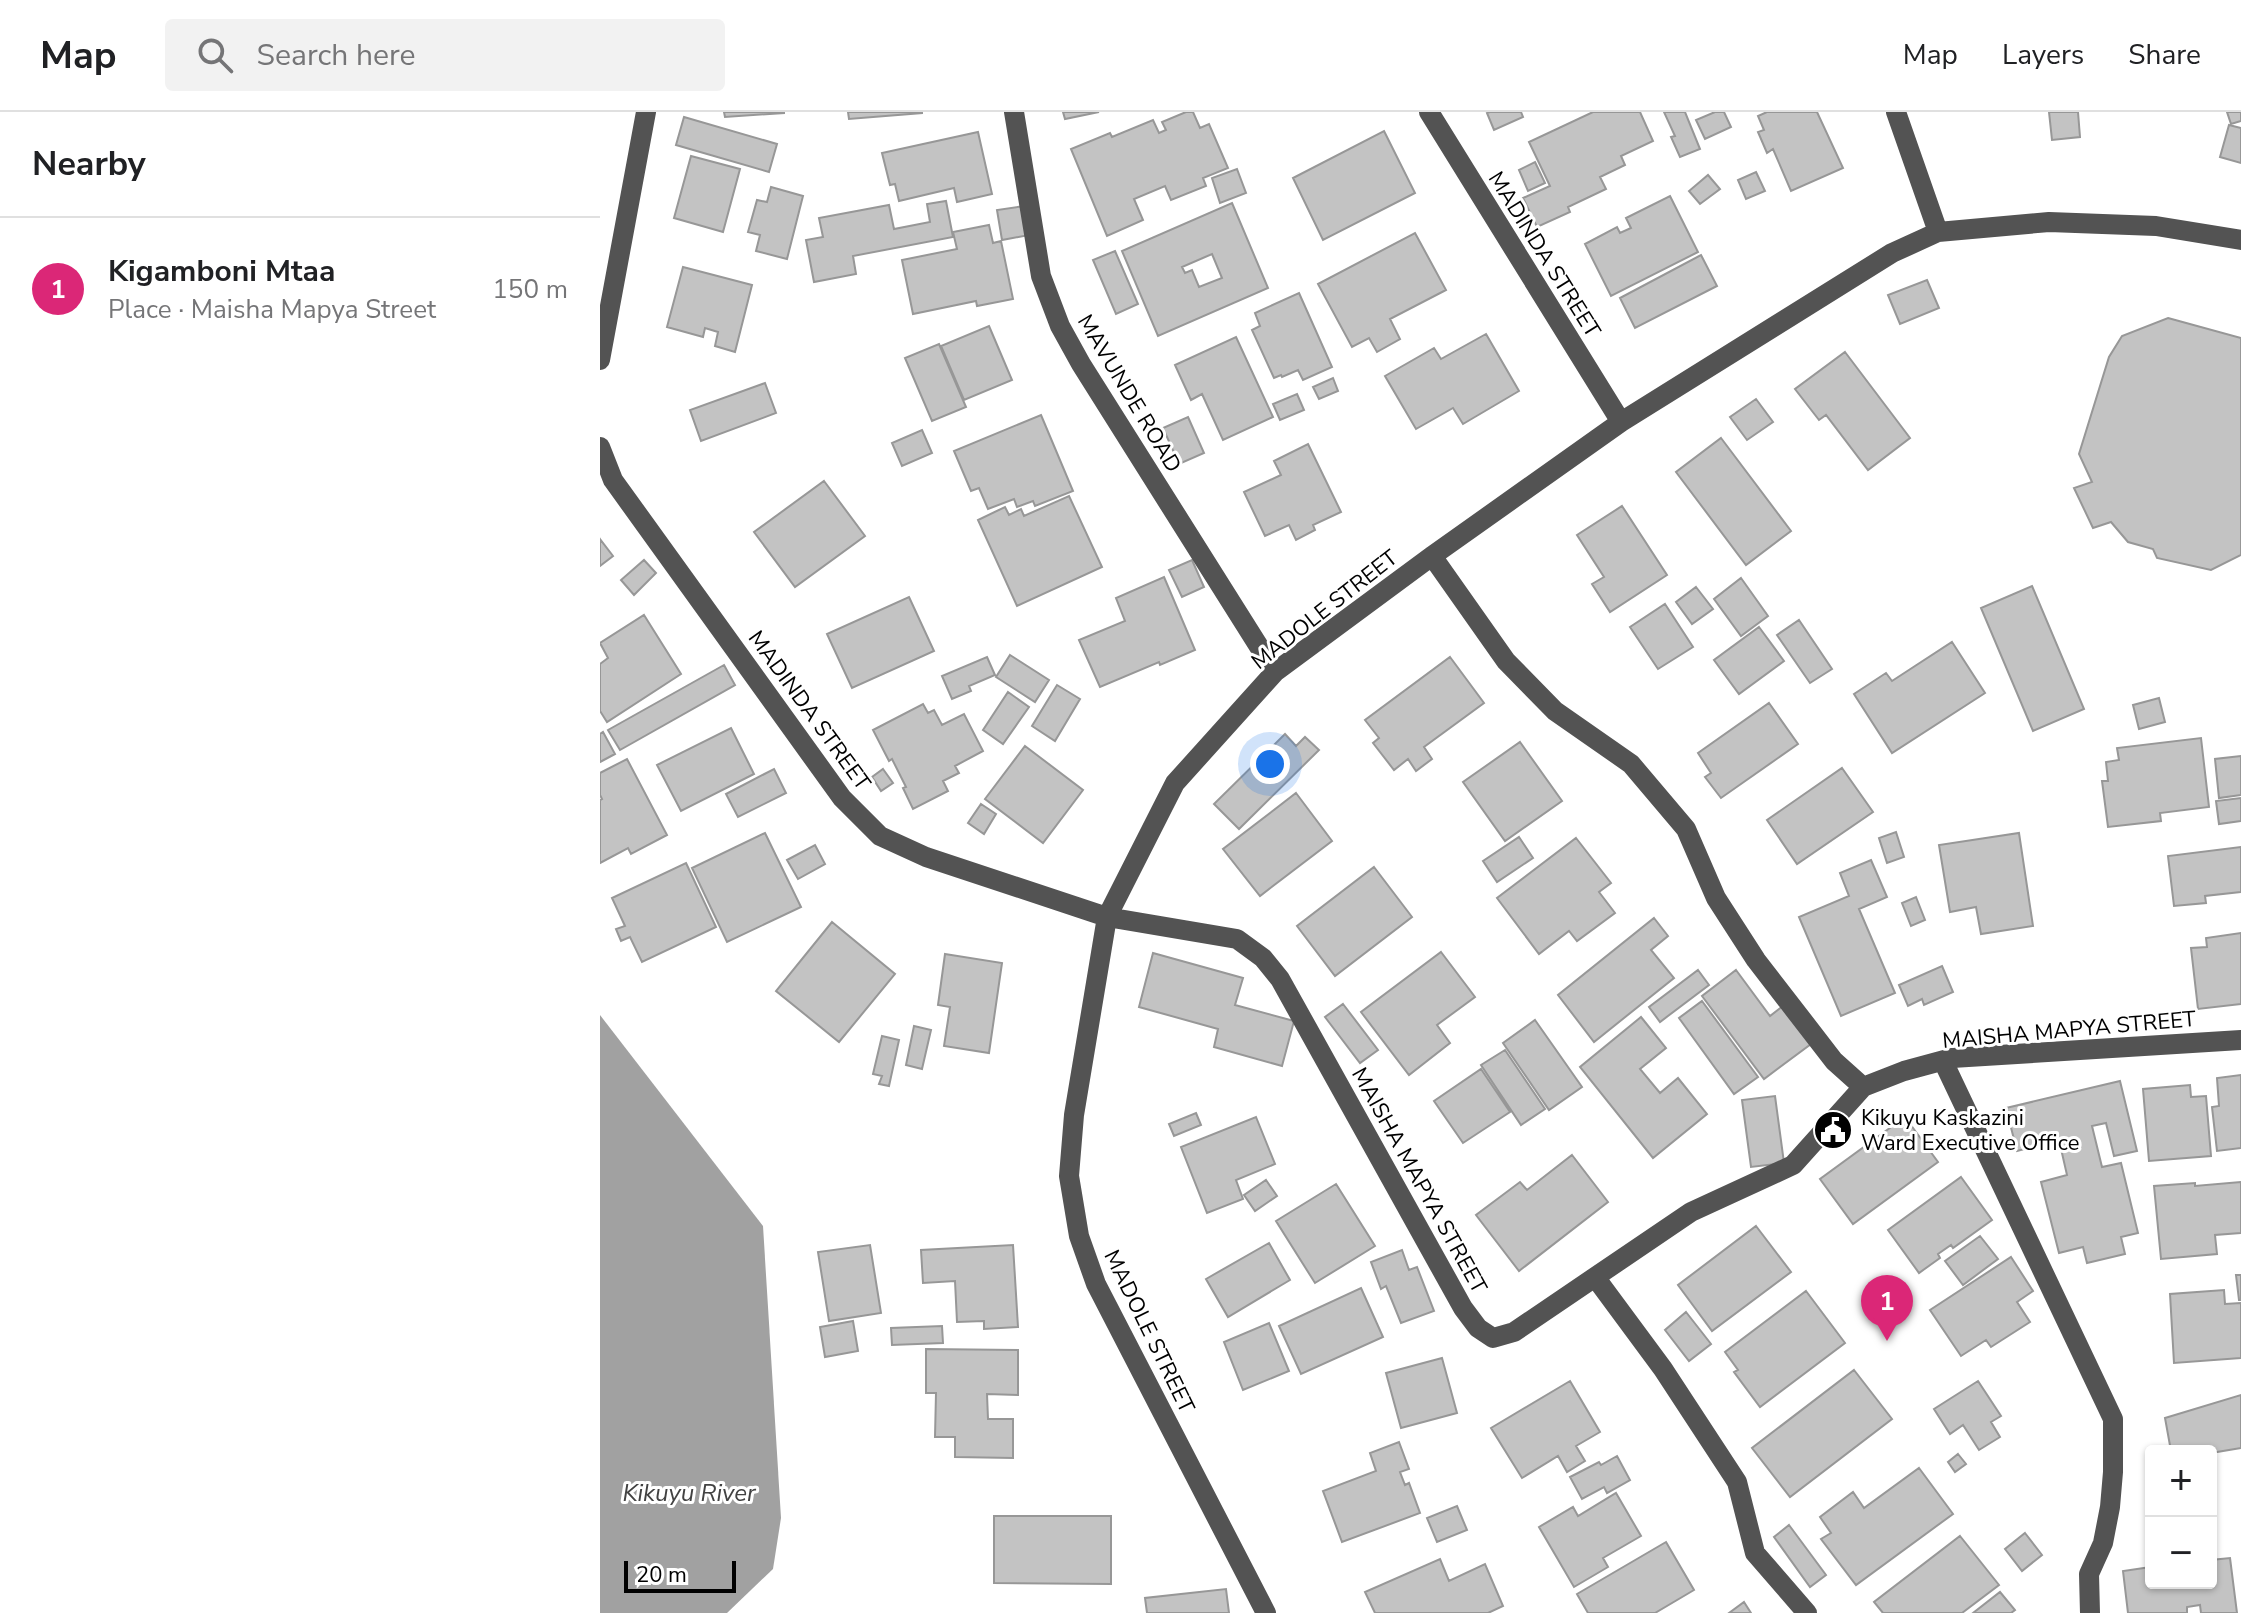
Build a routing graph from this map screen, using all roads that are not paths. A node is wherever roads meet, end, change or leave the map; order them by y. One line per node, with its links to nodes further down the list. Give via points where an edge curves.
1 (646, 112): 7 (street)
2 (1014, 112): 11 (street, MAVUNDE ROAD, via 1041,276 1060,326)
3 (1429, 112): 8 (street, MADINDA STREET)
4 (1896, 112): 5 (street)
5 (1938, 232): 6 (street, MADOLE STREET, via 2049,222 2156,226); 8 (street, MADOLE STREET, via 1892,253)
6 (2241, 240)
7 (600, 360)
8 (1621, 422): 10 (street, MADOLE STREET)
9 (600, 447): 12 (street, MADINDA STREET, via 613,480 842,798 880,836 926,857)
10 (1432, 556): 11 (street, MADOLE STREET); 15 (street, via 1506,661 1555,711 1631,764 1686,829 1716,898 1756,960 1834,1061)
11 (1275, 672): 12 (street, MADOLE STREET, via 1175,783)
12 (1107, 917): 16 (street, MAISHA MAPYA STREET, via 1237,939 1263,958 1280,979 1478,1328 1493,1338 1514,1332); 17 (street, MADOLE STREET, via 1074,1115 1069,1176 1079,1236 1096,1284)
13 (2241, 1040): 14 (street, MAISHA MAPYA STREET)
14 (1943, 1061): 15 (street, MAISHA MAPYA STREET); 19 (street, via 2113,1419 2110,1507 2103,1543 2089,1574)
15 (1863, 1087): 16 (street, MAISHA MAPYA STREET, via 1793,1165 1691,1212)
16 (1595, 1277): 18 (street, via 1737,1482 1755,1553)
17 (1266, 1613)
18 (1807, 1613)
19 (2090, 1613)

